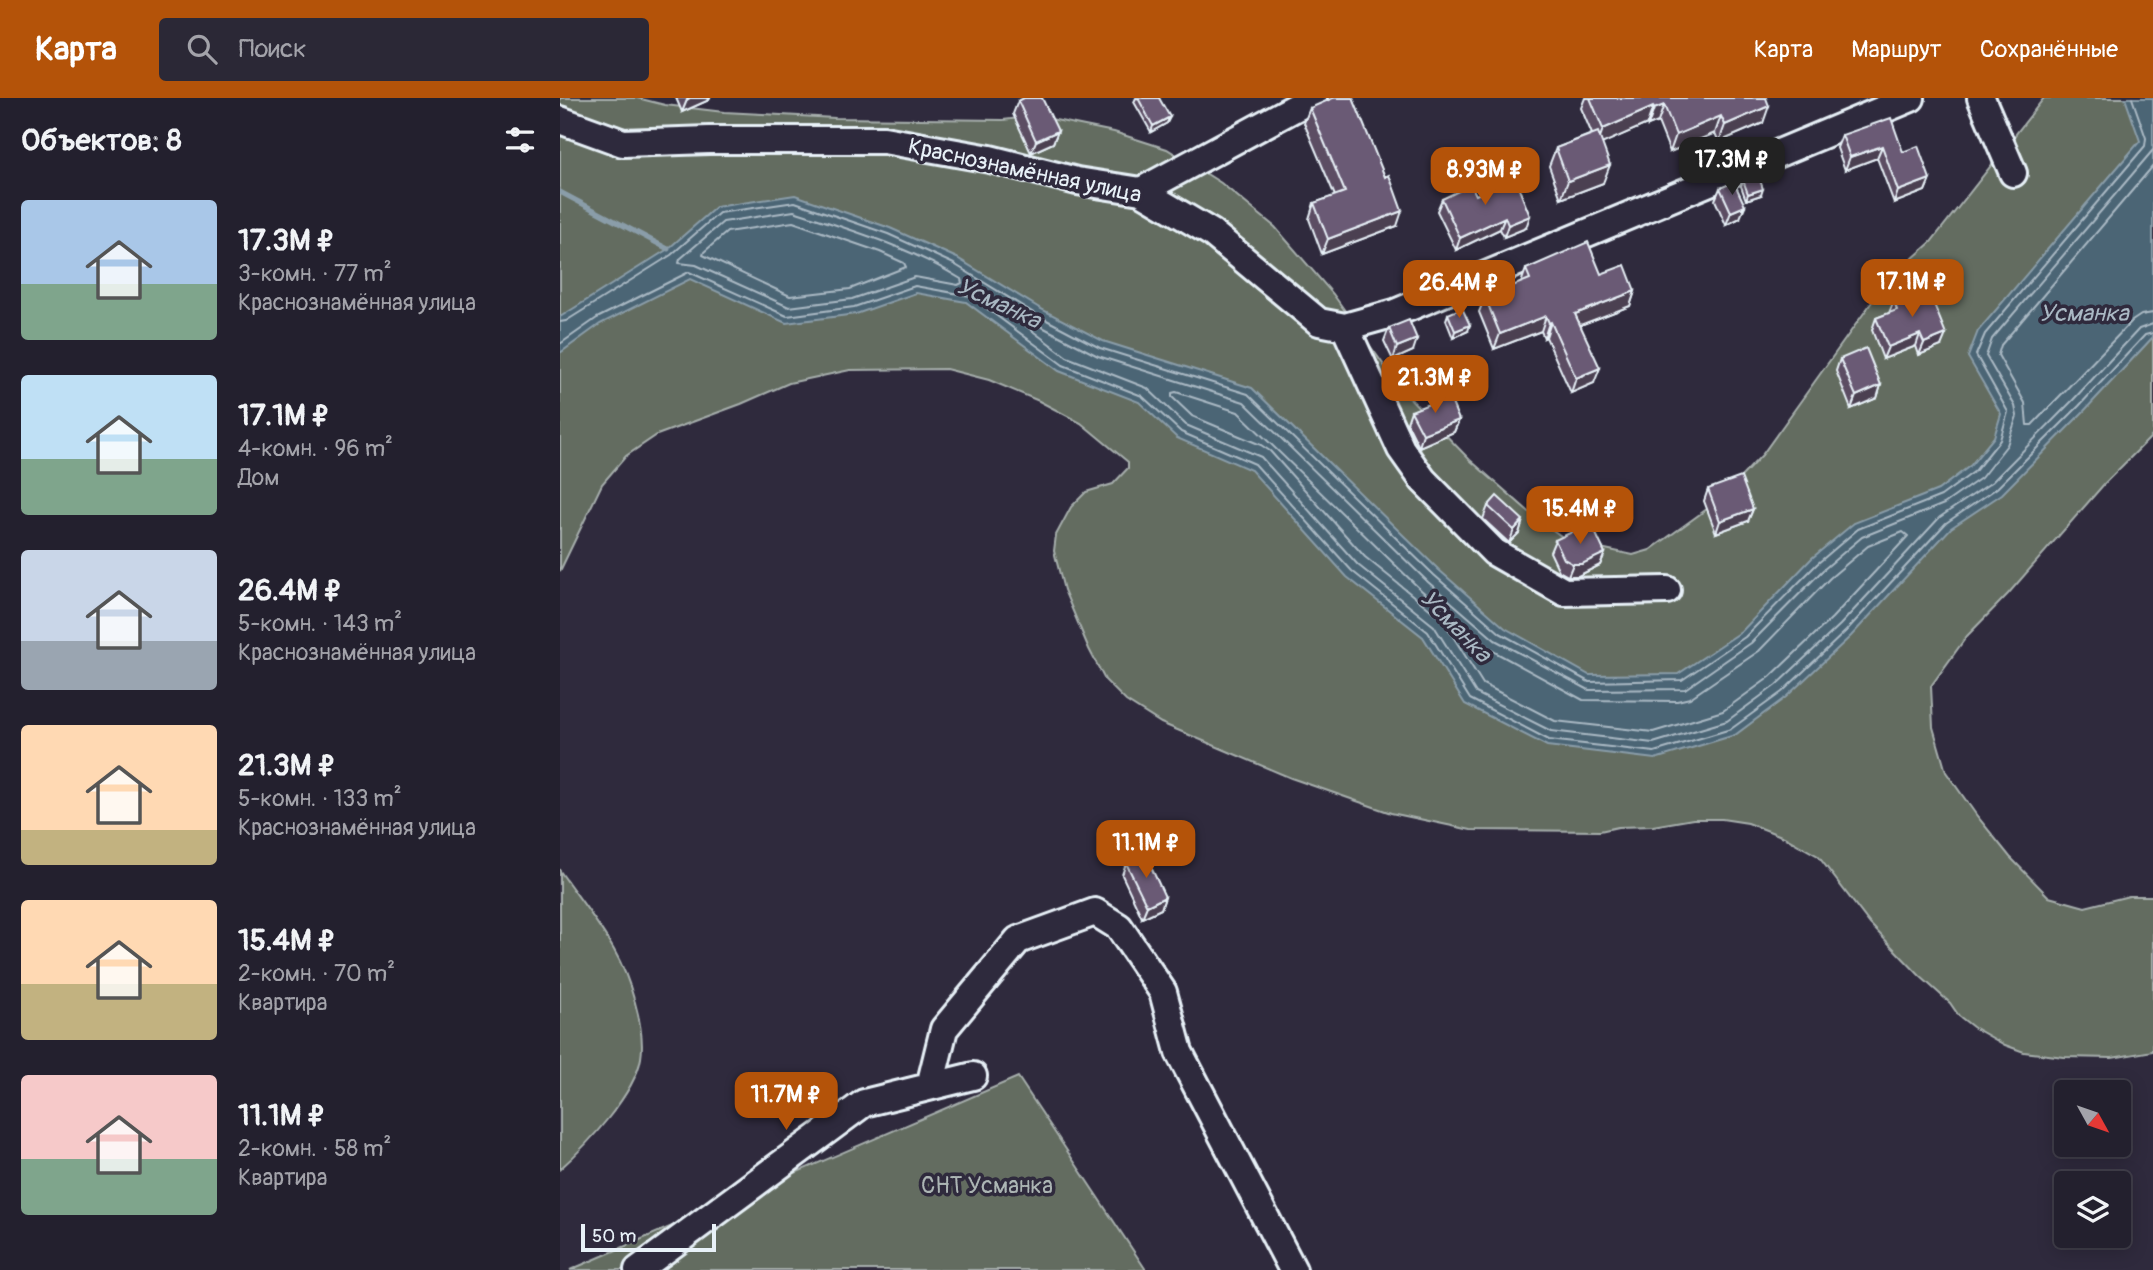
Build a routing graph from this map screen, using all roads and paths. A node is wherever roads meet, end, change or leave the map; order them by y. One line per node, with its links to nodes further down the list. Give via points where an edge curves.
1 (1313, 98): 6 (street)
2 (1911, 98): 7 (street, via 1395,313)
3 (1981, 98): 5 (street)
4 (560, 120): 6 (street, Краснознамённая улица, via 623,143 884,140)
5 (2013, 173)
6 (1141, 191): 7 (street, Краснознамённая улица, via 1212,233 1319,322)
7 (1345, 327): 8 (street, via 1401,449 1423,480 1494,552 1564,592)
8 (1667, 590)
9 (972, 1076): 10 (street)
10 (930, 1086): 11 (street, via 864,1103); 12 (street, via 944,1030 1018,940 1095,912 1119,927 1163,992 1179,1052)
11 (638, 1270)
12 (1293, 1270)

